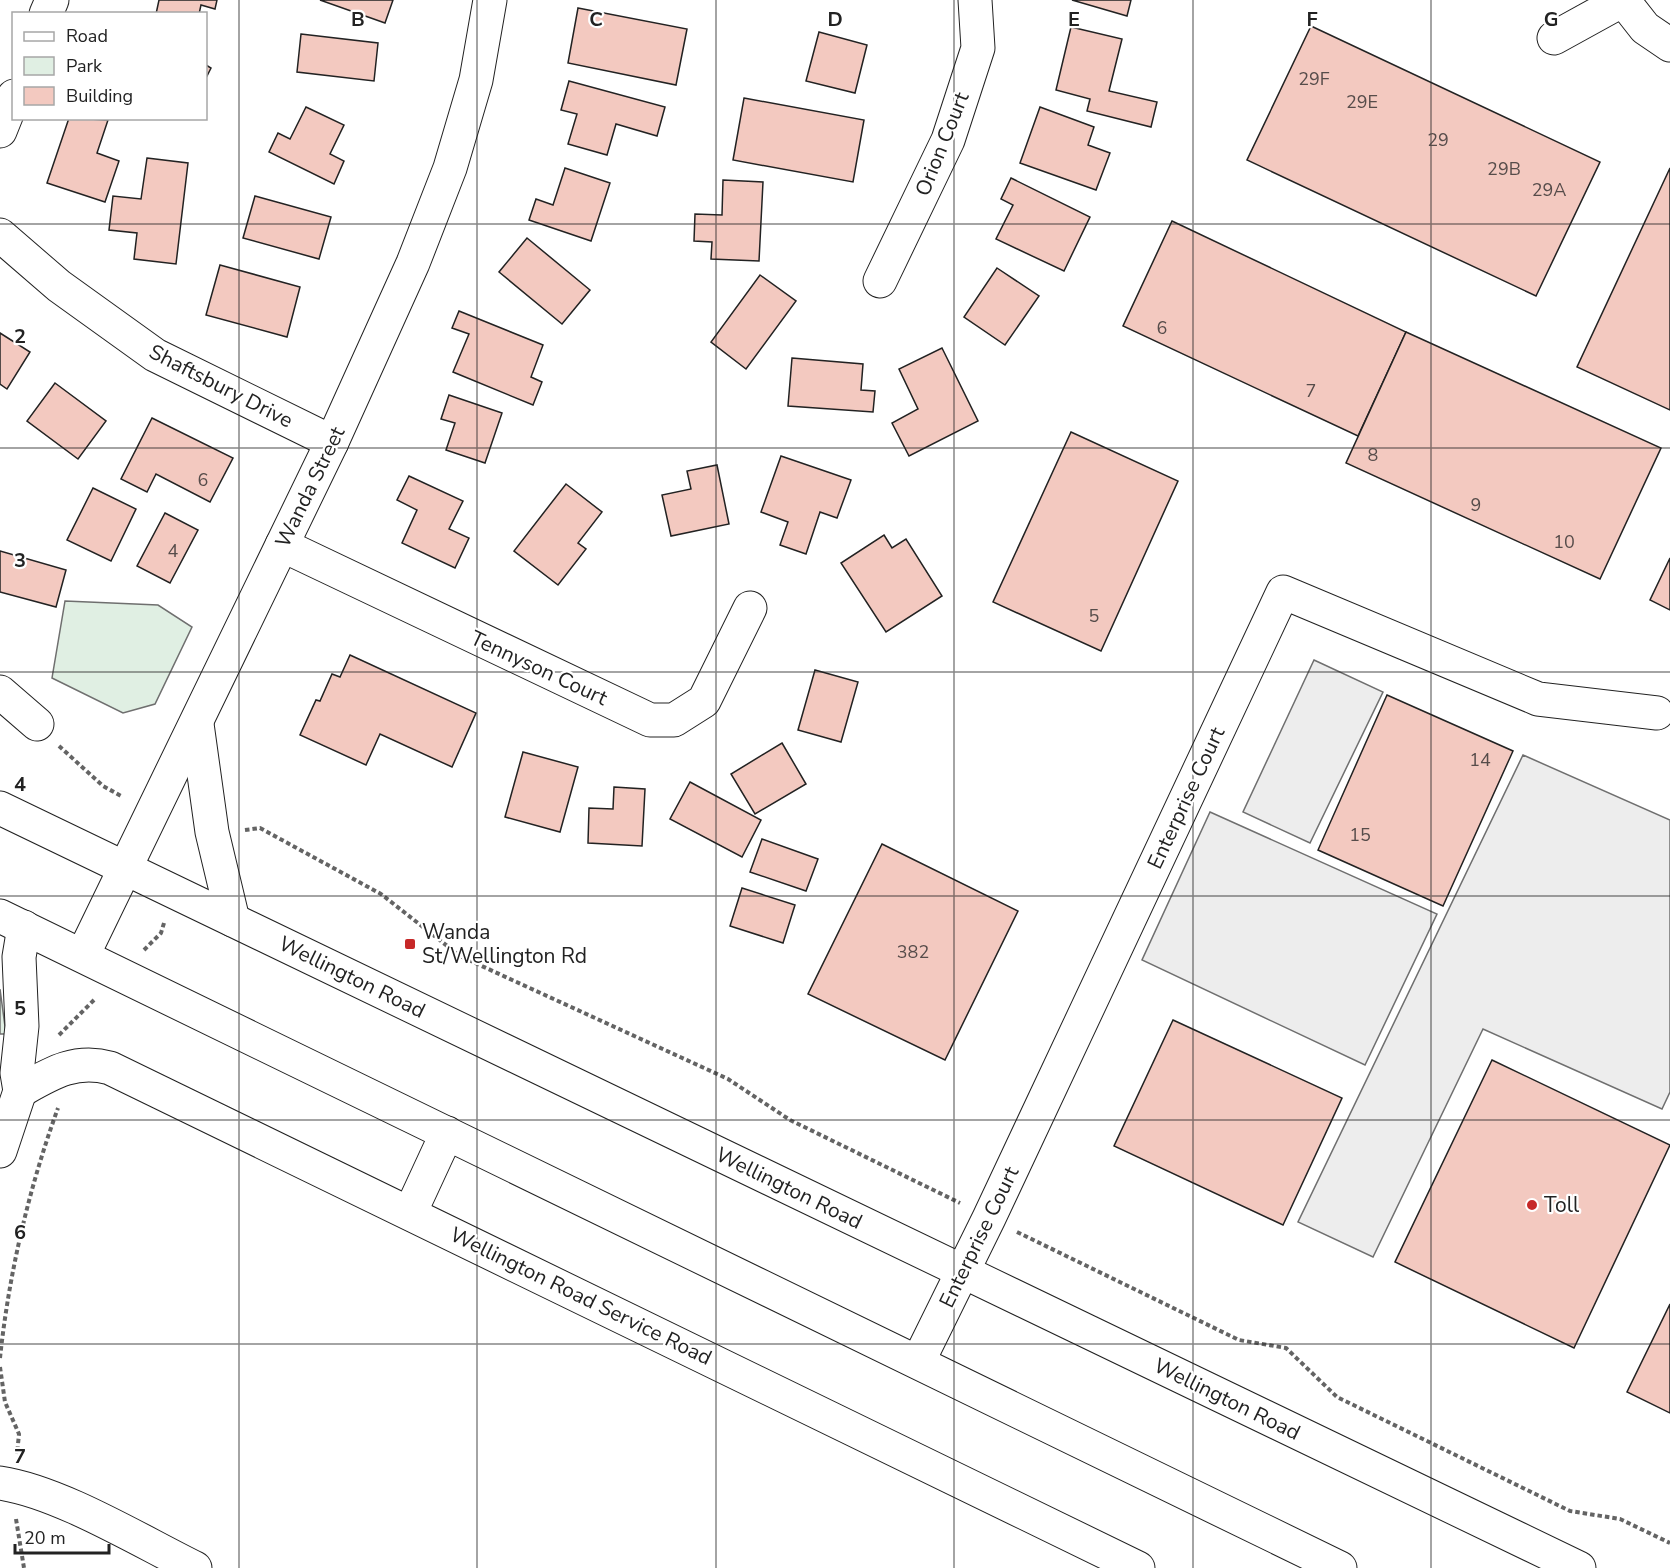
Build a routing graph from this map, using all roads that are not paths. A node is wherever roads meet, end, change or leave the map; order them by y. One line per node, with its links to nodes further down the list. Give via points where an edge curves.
1 (490, 0): 10 (main road, Wanda Street, via 476,80 450,168 413,263)
2 (975, 0): 9 (main road, Orion Court, via 978,48 948,140)
3 (1623, 0): 4 (main road); 5 (main road, via 1645,28)
4 (1554, 38)
5 (1670, 45)
6 (12, 101): 7 (main road)
7 (0, 131)
8 (0, 235): 10 (main road, Shaftsbury Drive, via 59,286 155,355)
9 (880, 281)
10 (332, 442): 11 (main road, Wanda Street)
11 (282, 545): 12 (main road, Tennyson Court, via 650,720 674,720 704,701); 16 (main road, Wanda Street)
12 (750, 608)
13 (0, 692): 15 (main road)
14 (1657, 713): 26 (main road, Enterprise Court, via 1538,699 1283,592)
15 (37, 724)
16 (197, 724): 18 (main road, Wanda Street); 19 (main road, via 212,832)
17 (0, 808): 18 (main road, Wellington Road)
18 (127, 867): 19 (main road, Wellington Road); 21 (main road, Wanda Street)
19 (233, 920): 26 (main road, Wellington Road)
20 (12, 921): 21 (main road); 22 (main road, via 19,957)
21 (83, 955): 23 (main road)
22 (20, 1091): 24 (main road); 25 (main road, Wellington Road Service Road, via 72,1066 110,1068)
23 (447, 1133): 25 (main road); 27 (main road)
24 (0, 1151)
25 (410, 1213): 30 (main road, Wellington Road Service Road)
26 (962, 1272): 27 (main road, Enterprise Court); 32 (main road, Wellington Road)
27 (918, 1362): 31 (main road)
28 (0, 1483): 29 (main road, via 65,1504)
29 (195, 1568)
30 (1138, 1568)
31 (1340, 1568)
32 (1579, 1568)

